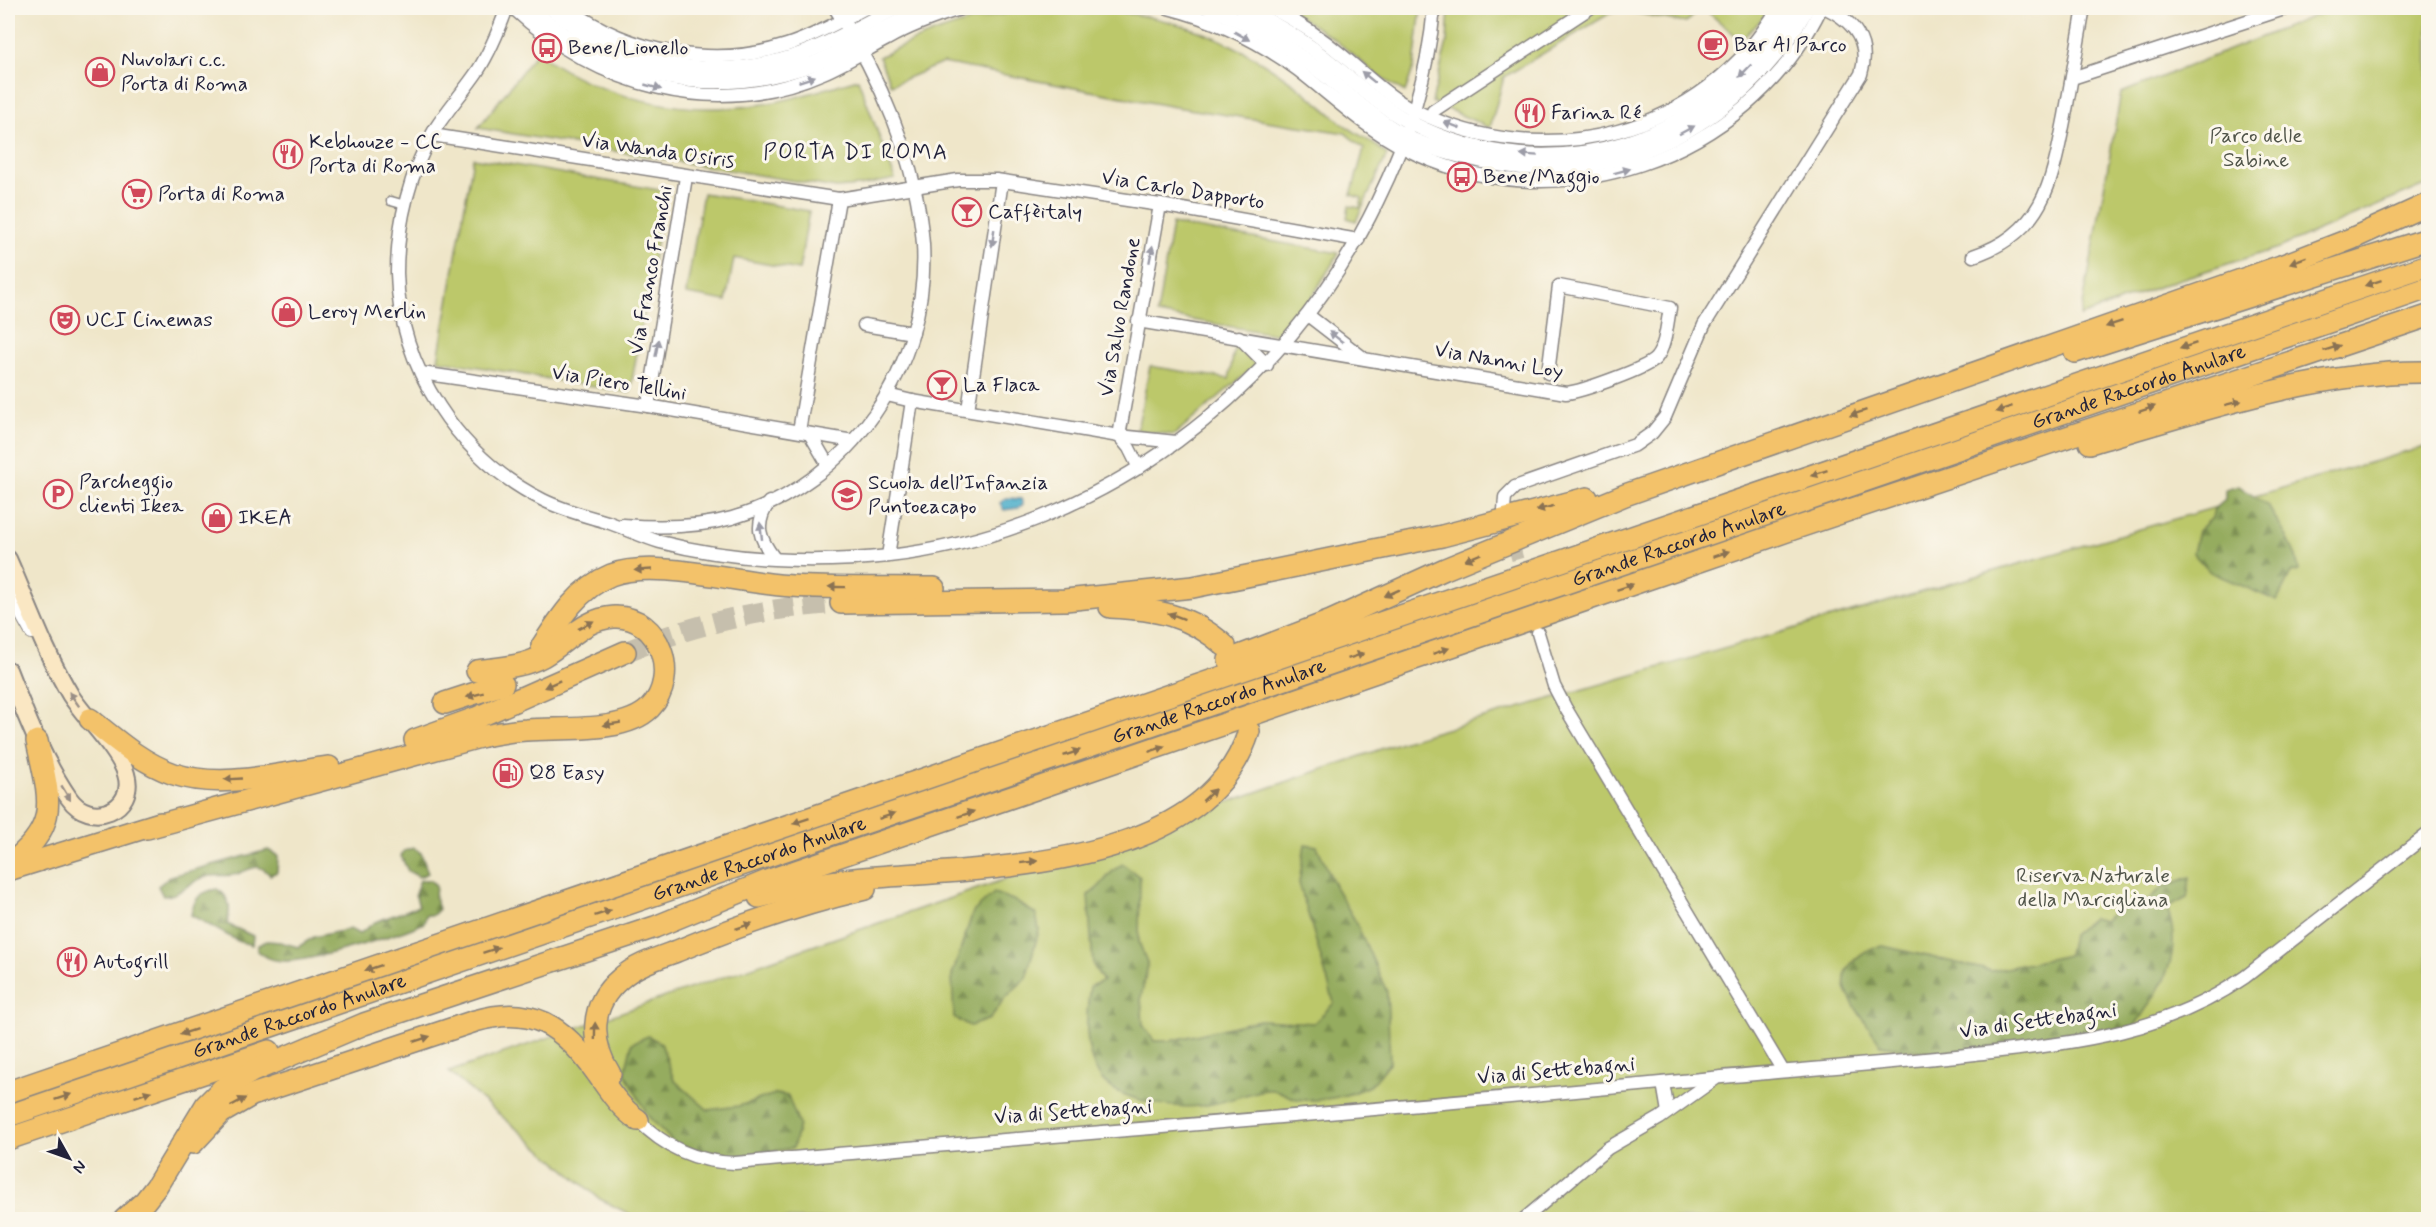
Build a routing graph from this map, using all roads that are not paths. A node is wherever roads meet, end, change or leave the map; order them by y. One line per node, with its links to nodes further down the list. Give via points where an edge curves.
1 (507, 8): 34 (street, via 480,68)
2 (513, 8): 28 (street, via 561,47)
3 (531, 8): 28 (street, via 564,36)
4 (551, 8): 28 (street)
5 (568, 8): 28 (street)
6 (835, 8): 26 (street)
7 (866, 8): 26 (street)
8 (896, 8): 26 (street)
9 (930, 8): 26 (street)
10 (963, 8): 26 (street, via 915,25)
11 (1168, 8): 29 (street, one-way to 29, via 1226,27)
12 (1209, 8): 27 (street)
13 (1243, 8): 24 (street)
14 (1271, 8): 25 (street)
15 (1434, 8): 33 (street, via 1430,47)
16 (1590, 8): 32 (street)
17 (1778, 8): 36 (street, via 1729,69 1671,110)
18 (1792, 8): 36 (street, one-way to 36, via 1752,63 1695,112 1641,139)
19 (1808, 8): 36 (street, one-way to 19, via 1629,156 1700,124 1756,80)
20 (1821, 8): 36 (street, one-way to 20, via 1627,170 1710,132 1747,105 1778,74)
21 (1826, 8): 75 (street, via 1848,21 1858,34 1864,56 1861,74 1704,325 1665,417 1635,445 1515,487 1505,497)
22 (2084, 8): 31 (street)
23 (2287, 8): 31 (street)
24 (1285, 30): 25 (street); 33 (street, via 1371,97)
25 (1308, 30): 33 (street, one-way to 25)
26 (853, 36): 30 (street); 30 (street, one-way to 26, via 812,78); 39 (street, via 892,120)
27 (1280, 43): 29 (street); 35 (street)
28 (621, 58): 30 (street); 30 (street, one-way to 30, via 672,91 718,94)
29 (1284, 60): 35 (street, via 1378,133)
30 (748, 73)
31 (2072, 78): 47 (street, via 2055,164 2040,205 2008,241)
32 (1433, 111)
33 (1414, 117): 35 (street); 36 (street, one-way to 33, via 1447,138)
34 (432, 135): 37 (street, Via Wanda Osiris); 43 (street, via 414,171)
35 (1404, 142): 36 (street, via 1512,167); 46 (street)
36 (1551, 162)
37 (686, 177): 40 (street, Via Wanda Osiris); 65 (street, Via Franco Franchi, one-way to 37)
38 (1002, 181): 39 (street, Via Carlo Dapporto, via 966,179); 44 (street, Via Carlo Dapporto); 66 (street, one-way to 66)
39 (913, 187): 40 (street, Via Wanda Osiris); 54 (street, via 923,262)
40 (839, 199): 67 (street)
41 (391, 201): 43 (street)
42 (2428, 204): 62 (highway, one-way to 62, via 2300,259)
43 (405, 205): 60 (street, via 398,281 406,331)
44 (1160, 205): 46 (street, Via Carlo Dapporto); 52 (street, Via Salvo Randone, one-way to 44)
45 (2428, 239): 62 (highway, via 2154,328)
46 (1358, 240): 50 (street)
47 (1973, 256)
48 (2428, 265): 97 (highway, Grande Raccordo Anulare, one-way to 97)
49 (2428, 288): 105 (highway, Grande Raccordo Anulare, one-way to 49, via 548,932)
50 (1309, 316): 56 (street); 57 (street, Via Nanni Loy, one-way to 50)
51 (2428, 316): 77 (highway, Grande Raccordo Anulare, one-way to 51)
52 (1138, 321): 55 (street, Via Nanni Loy); 68 (street, Via Salvo Randone)
53 (864, 325): 54 (street)
54 (913, 333): 63 (street)
55 (1239, 337): 56 (street, Via Nanni Loy); 58 (street)
56 (1284, 346): 57 (street, Via Nanni Loy); 58 (street)
57 (1364, 359): 61 (street, Via Nanni Loy, via 1574,392 1653,361 1661,349 1670,308 1559,286)
58 (1267, 365): 70 (street)
59 (2428, 372): 77 (highway, one-way to 59, via 2263,396 2349,379)
60 (421, 373): 65 (street, Via Piero Tellini); 76 (street, via 455,428 493,467 545,501)
61 (1548, 373)
62 (1914, 394): 73 (highway, one-way to 73)
63 (887, 395): 64 (street); 69 (street)
64 (912, 401): 66 (street); 78 (street)
65 (648, 406): 67 (street, Via Piero Tellini)
66 (968, 410): 68 (street)
67 (805, 432): 69 (street, Via Piero Tellini); 71 (street)
68 (1119, 436): 70 (street); 72 (street)
69 (853, 441): 71 (street)
70 (1176, 442): 72 (street)
71 (828, 465): 74 (street)
72 (1139, 468): 78 (street, via 1074,503 1026,523 944,546)
73 (1683, 473): 81 (highway, one-way to 81, via 1442,536); 97 (highway, one-way to 97, via 1557,522 1331,621 1061,719)
74 (769, 502): 76 (street, via 729,518 695,525); 79 (street, one-way to 74, via 759,532 760,518)
75 (1504, 510)
76 (610, 523): 79 (street, via 674,545)
77 (1793, 529): 104 (highway, Grande Raccordo Anulare, one-way to 77, via 767,881)
78 (888, 556): 79 (street)
79 (774, 558)
80 (8, 559): 91 (main road)
81 (1294, 566): 83 (highway, via 1193,587 1119,596); 86 (highway, one-way to 86, via 1072,588 793,586 638,570 614,574 588,589 558,621)
82 (8, 589): 91 (street)
83 (967, 602): 84 (highway); 87 (highway, one-way to 83, via 1199,626 1161,611)
84 (841, 603)
85 (1538, 633): 107 (street, via 1554,686 1565,707)
86 (542, 646)
87 (1225, 646)
88 (625, 652): 98 (highway, one-way to 98, via 476,718)
89 (8, 670): 96 (main road)
90 (477, 672): 99 (highway, one-way to 99, via 535,659 584,625 619,617 637,623 655,638 663,652 665,668 662,691 652,706 621,723 476,738)
91 (61, 677): 94 (main road, one-way to 91)
92 (503, 684): 93 (highway, one-way to 93)
93 (445, 703)
94 (90, 719): 96 (main road, one-way to 94, via 72,802 87,813 106,813 124,797 127,779); 98 (highway, one-way to 94, via 236,779 175,774 135,753)
95 (1249, 732): 102 (highway, one-way to 95, via 1113,847 1168,825 1221,782 1239,757)
96 (37, 741): 101 (highway, via 48,794 48,815 36,838)
97 (976, 762): 105 (highway, Grande Raccordo Anulare, one-way to 105, via 531,913)
98 (332, 766): 99 (highway)
99 (147, 828): 103 (highway)
100 (2428, 834): 107 (street, Via di Settebagni, via 2245,977 2199,1005 2157,1023 2113,1035 2048,1045)
101 (8, 865)
102 (971, 869): 104 (highway, via 814,884); 113 (highway, one-way to 102, via 603,1062 594,1036 602,1003 625,974 711,938 818,902 882,885)
103 (8, 870)
104 (655, 927): 106 (highway, Grande Raccordo Anulare)
105 (432, 959): 110 (highway, Grande Raccordo Anulare, one-way to 110); 112 (highway, Grande Raccordo Anulare, one-way to 105)
106 (364, 1024): 114 (highway, one-way to 106, via 280,1047); 115 (highway, via 262,1066 222,1089 200,1113)
107 (1783, 1071): 108 (street, Via di Settebagni)
108 (1716, 1078): 109 (street, Via di Settebagni); 111 (street)
109 (1663, 1083): 111 (street); 113 (street, Via di Settebagni, via 735,1163 710,1161 677,1150)
110 (8, 1092)
111 (1668, 1112): 117 (street, via 1608,1148)
112 (8, 1116)
113 (638, 1120): 115 (highway, one-way to 113, via 216,1117 241,1100 499,1015 531,1017 557,1030 582,1054 617,1102)
114 (8, 1139)
115 (166, 1171): 116 (highway, via 145,1201)
116 (124, 1220)
117 (1523, 1220)

